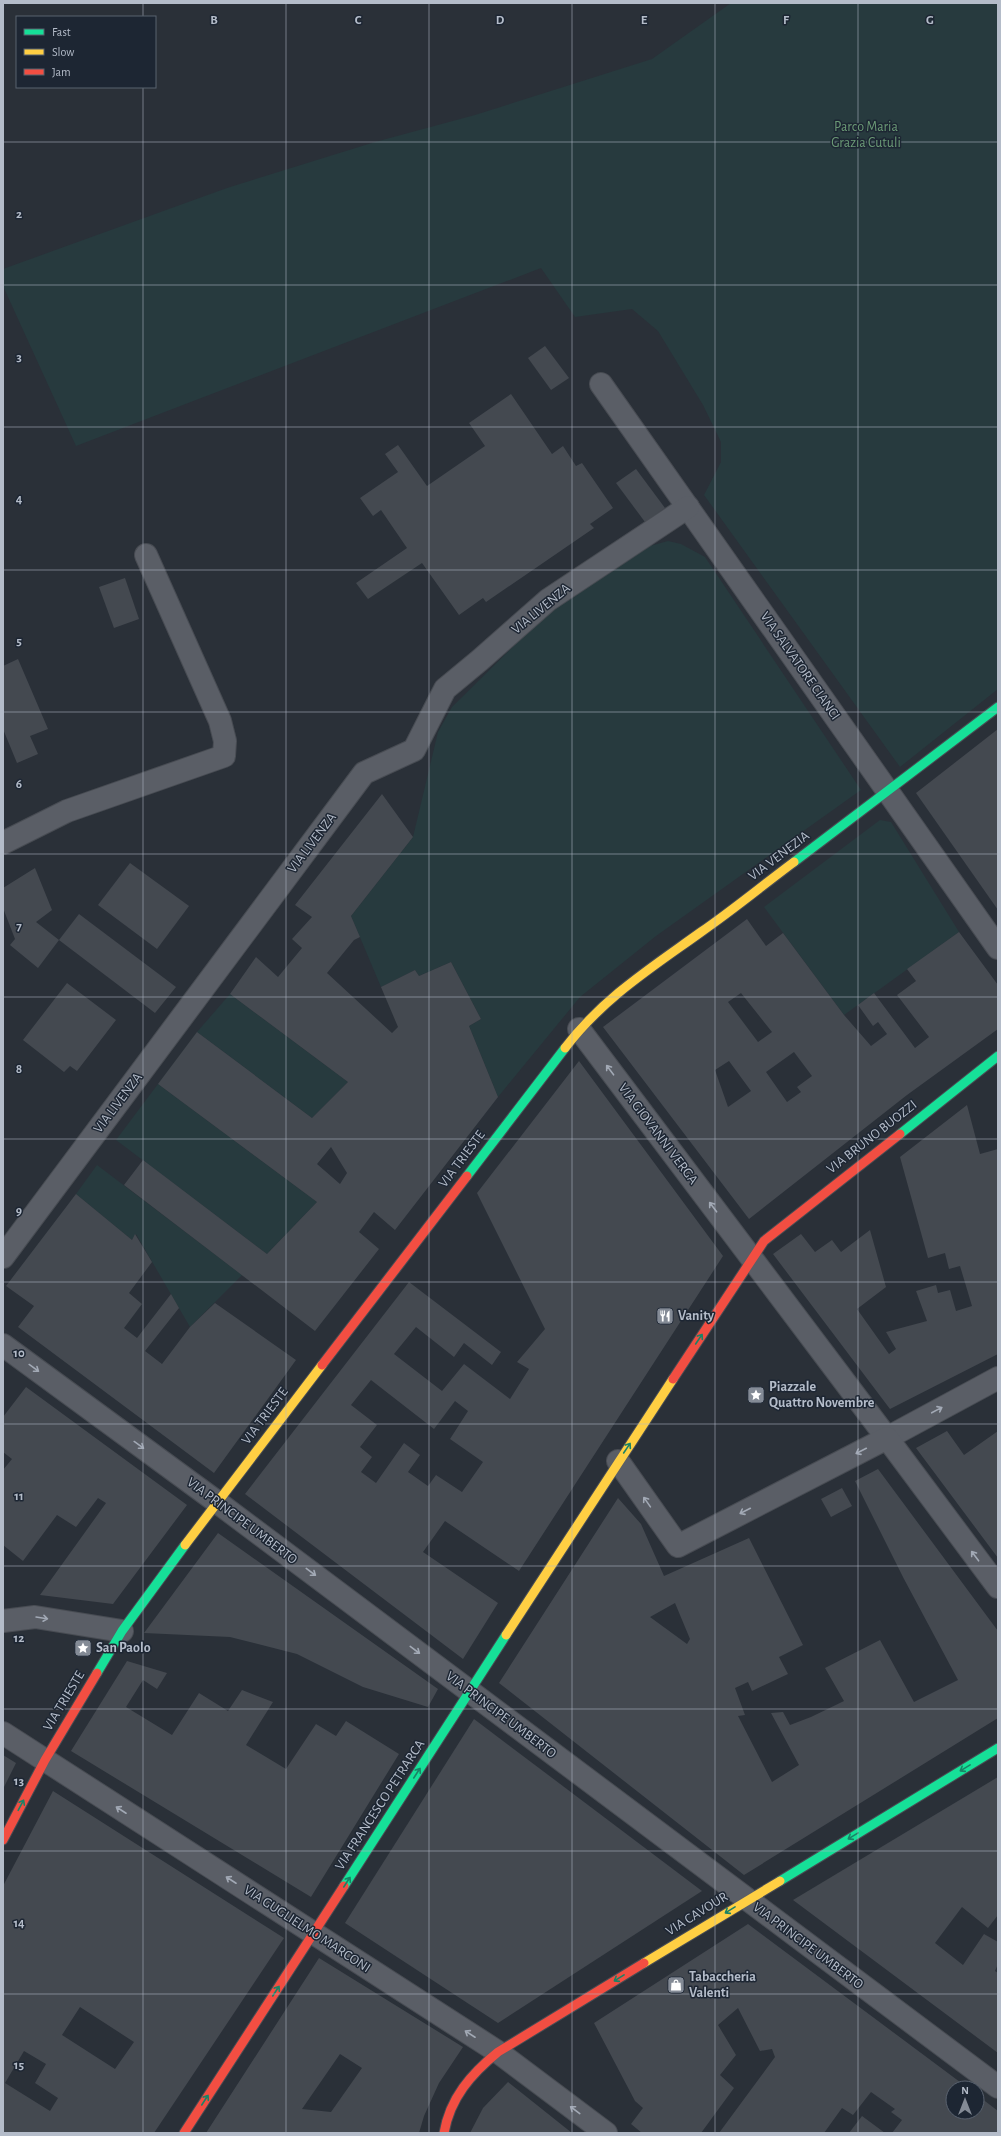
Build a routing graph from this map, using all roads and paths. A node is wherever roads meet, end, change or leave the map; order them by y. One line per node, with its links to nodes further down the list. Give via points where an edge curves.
1 (601, 384): 2 (street, VIA SALVATORE CIANCI)
2 (688, 507): 5 (street, VIA SALVATORE CIANCI); 11 (street, VIA LIVENZA, via 548,600 445,689 414,750 364,774)
3 (146, 555): 6 (street, via 220,722 225,741 224,756 68,811)
4 (998, 707): 5 (street, VIA VENEZIA)
5 (888, 792): 7 (street, VIA SALVATORE CIANCI); 8 (street, VIA VENEZIA, via 616,993)
6 (3, 843)
7 (998, 948)
8 (579, 1029): 10 (street, VIA GIOVANNI VERGA, one-way to 8, via 736,1239); 16 (street, VIA TRIESTE)
9 (998, 1056): 10 (street, VIA BRUNO BUOZZI)
10 (758, 1249): 14 (street, VIA GIOVANNI VERGA); 15 (street, VIA BRUNO BUOZZI, one-way to 10)
11 (3, 1257)
12 (3, 1345): 16 (street, VIA PRINCIPE UMBERTO, one-way to 16)
13 (998, 1378): 14 (street, one-way to 13)
14 (895, 1433): 15 (street, one-way to 15, via 678,1546); 17 (street, VIA GIOVANNI VERGA, one-way to 14, via 901,1456)
15 (618, 1461): 20 (street, VIA FRANCESCO PETRARCA)
16 (217, 1502): 19 (street, VIA TRIESTE); 20 (street, VIA PRINCIPE UMBERTO, one-way to 20)
17 (998, 1587)
18 (3, 1620): 19 (street, one-way to 19, via 35,1617)
19 (122, 1631): 23 (street, VIA TRIESTE)
20 (470, 1691): 25 (street, VIA PRINCIPE UMBERTO); 26 (street, VIA FRANCESCO PETRARCA, one-way to 20)
21 (3, 1733): 23 (street, VIA GUGLIELMO MARCONI)
22 (998, 1748): 25 (street, VIA CAVOUR, one-way to 25)
23 (45, 1760): 24 (street, VIA TRIESTE, one-way to 23); 26 (street, VIA GUGLIELMO MARCONI, one-way to 23)
24 (3, 1840)
25 (747, 1900): 27 (street, VIA CAVOUR, one-way to 27); 28 (street, VIA PRINCIPE UMBERTO)
26 (314, 1934): 27 (street, VIA GUGLIELMO MARCONI, one-way to 26); 29 (street, VIA FRANCESCO PETRARCA, one-way to 26)
27 (498, 2052): 30 (street, VIA CAVOUR, via 479,2067 455,2098); 31 (street, VIA GUGLIELMO MARCONI, one-way to 27)
28 (998, 2087)
29 (184, 2133)
30 (444, 2133)
31 (606, 2133)

